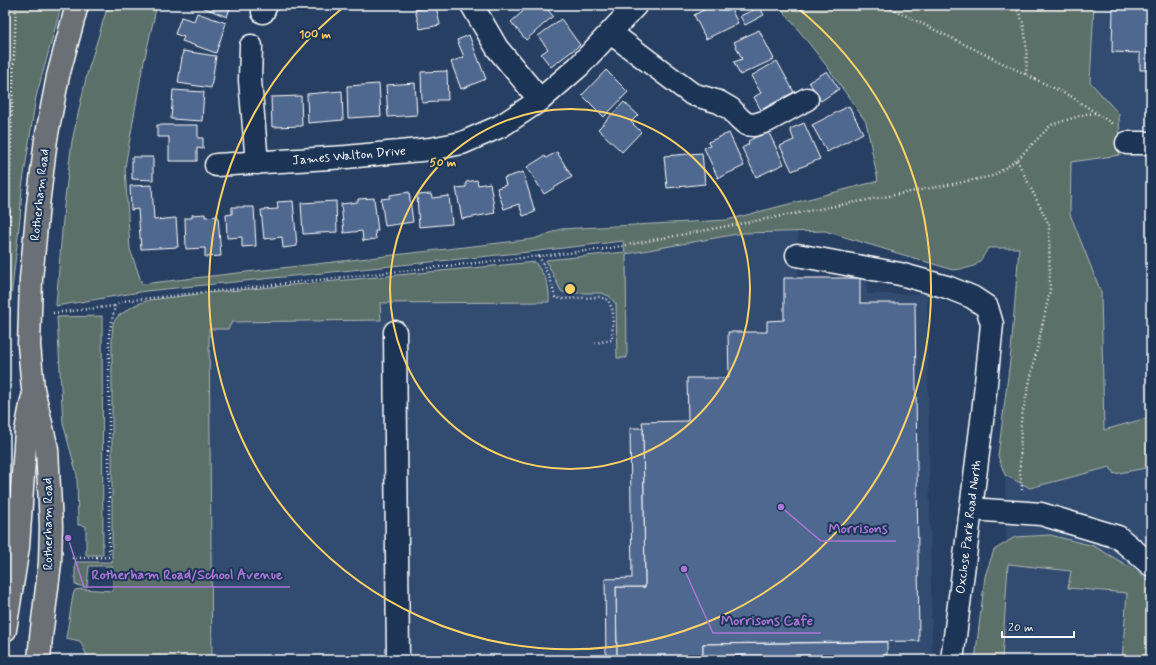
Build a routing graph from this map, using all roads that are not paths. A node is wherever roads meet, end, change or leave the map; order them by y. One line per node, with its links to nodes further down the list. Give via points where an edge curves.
1 (77, 5): 14 (main road, Rotherham Road, via 58,76 46,139 38,205 29,314 29,345)
2 (472, 5): 7 (street, via 497,48)
3 (636, 5): 4 (street, James Walton Drive)
4 (611, 33): 6 (street, via 692,94 719,102 731,109 746,124 754,125 767,121); 7 (street, James Walton Drive, via 579,66)
5 (251, 46): 10 (street, via 250,80)
6 (807, 98)
7 (540, 100): 10 (street, James Walton Drive, via 501,126 462,143 430,149)
8 (1127, 143): 9 (street)
9 (1151, 143)
10 (257, 163): 11 (street, James Walton Drive)
11 (216, 165)
12 (798, 255): 15 (street, Oxclose Park Road North, via 900,274 947,287 972,297 987,307 992,324)
13 (395, 332): 20 (street)
14 (34, 388): 16 (main road, Rotherham Road); 19 (main road, Rotherham Road, via 47,449 51,525 50,563)
15 (971, 509): 17 (street, via 1033,513 1118,537); 21 (street, Oxclose Park Road North)
16 (12, 547): 18 (main road, Rotherham Road)
17 (1151, 565)
18 (5, 630)
19 (39, 660)
20 (398, 660)
21 (952, 660)

